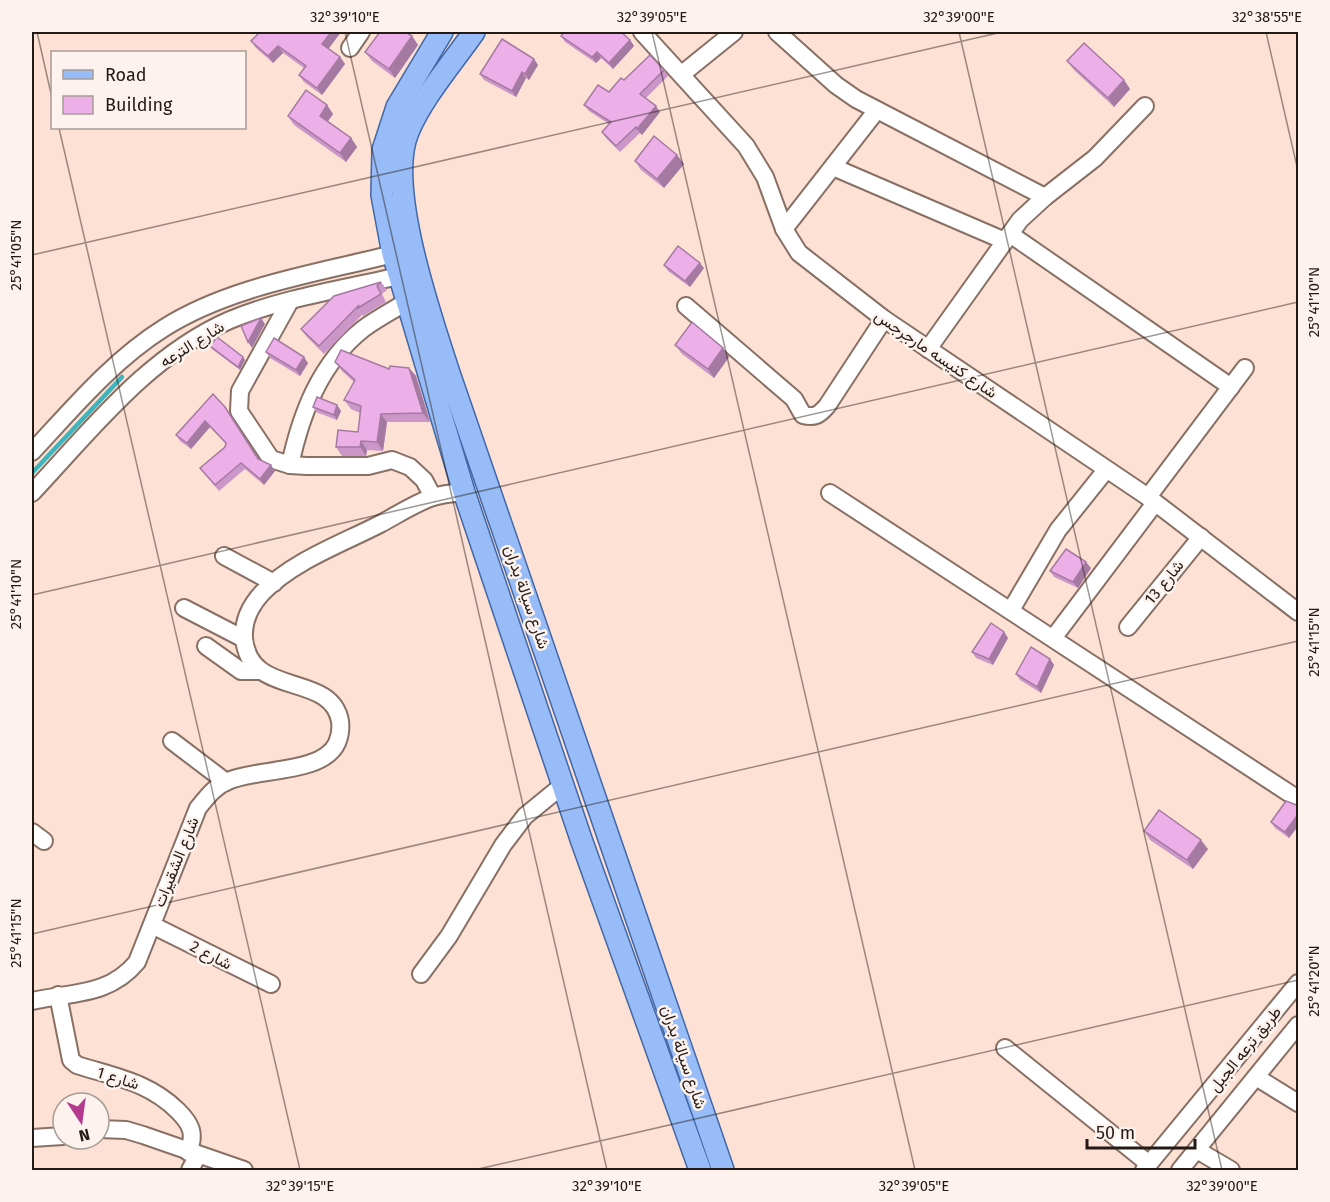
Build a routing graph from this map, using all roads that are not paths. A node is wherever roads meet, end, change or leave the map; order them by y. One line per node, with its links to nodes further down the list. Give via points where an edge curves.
1 (361, 32): 7 (street)
2 (442, 32): 15 (main road, شارع سيالة بدران, via 397,107 383,150 382,195)
3 (474, 32): 47 (main road, شارع سيالة بدران, via 408,131 400,171 403,192 435,329)
4 (642, 32): 8 (street, شارع كنيسه مارجرجس)
5 (734, 32): 8 (street)
6 (777, 32): 10 (street, via 836,85)
7 (350, 48)
8 (682, 74): 13 (street, شارع كنيسه مارجرجس, via 756,161 773,194)
9 (1145, 106): 12 (street, via 1095,158)
10 (877, 110): 11 (street); 12 (street)
11 (833, 167): 13 (street); 14 (street)
12 (1045, 197): 14 (street)
13 (784, 229): 20 (street, شارع كنيسه مارجرجس, via 799,253)
14 (1008, 238): 21 (street); 23 (street)
15 (393, 254): 16 (main road, شارع سيالة بدران); 24 (street, شارع الترعه, via 226,297 195,311 137,347)
16 (399, 276): 17 (street, شارع الترعه); 18 (main road, شارع سيالة بدران)
17 (290, 301): 25 (street, via 240,391 239,411 271,459); 28 (street, شارع الترعه, via 230,320 176,351 128,392)
18 (406, 302): 25 (street, via 362,329 324,374 298,427); 27 (main road, شارع سيالة بدران)
19 (686, 306): 20 (street, via 794,399 803,415 813,417 827,406)
20 (884, 319): 21 (street, شارع كنيسه مارجرجس)
21 (928, 349): 26 (street, شارع كنيسه مارجرجس)
22 (1245, 368): 23 (street)
23 (1231, 387): 31 (street)
24 (32, 452)
25 (290, 465): 30 (street, via 368,466 392,459 417,473)
26 (1106, 470): 31 (street, شارع كنيسه مارجرجس); 36 (street, via 1053,538)
27 (464, 492): 30 (street); 45 (main road, شارع سيالة بدران)
28 (32, 493)
29 (830, 493): 36 (street)
30 (434, 497): 34 (street, via 305,562)
31 (1151, 500): 32 (street, شارع كنيسه مارجرجس); 39 (street)
32 (1201, 537): 37 (street, شارع كنيسه مارجرجس); 38 (street, شارع 13)
33 (224, 556): 34 (street)
34 (274, 583): 40 (street, via 251,607)
35 (184, 608): 40 (street)
36 (1011, 610): 39 (street)
37 (1299, 612)
38 (1128, 627)
39 (1054, 637): 46 (street)
40 (244, 639): 42 (street, via 249,656)
41 (206, 646): 42 (street, شارع الشقيرات, via 241,671)
42 (260, 671): 44 (street, شارع الشقيرات, via 329,699 338,713 341,729 337,745 326,757 311,764)
43 (172, 741): 44 (street)
44 (226, 782): 49 (street, شارع الشقيرات, via 198,808)
45 (563, 785): 48 (main road, شارع سيالة بدران); 50 (street, via 525,816 503,845 449,936)
46 (1299, 799)
47 (604, 826): 48 (main road); 69 (main road, شارع سيالة بدران)
48 (582, 842): 68 (main road, شارع سيالة بدران)
49 (152, 925): 52 (street, شارع 2); 53 (street, شارع الشقيرات, via 137,962 126,976 111,986)
50 (421, 974)
51 (1299, 983): 57 (street, طريق ترعه الجبل)
52 (271, 984)
53 (58, 995): 54 (street, شارع الشقيرات); 64 (street, شارع 1, via 71,1060 134,1080 166,1099 189,1122)
54 (32, 1001)
55 (1299, 1025): 58 (street, طريق ترعه الجبل)
56 (1005, 1048): 65 (street)
57 (1242, 1052): 58 (street); 65 (street, طريق ترعه الجبل)
58 (1260, 1072): 59 (street); 63 (street, طريق ترعه الجبل)
59 (1299, 1103)
60 (111, 1129): 64 (street, via 126,1130)
61 (51, 1137): 62 (street)
62 (32, 1138)
63 (1197, 1150): 70 (street, طريق ترعه الجبل); 71 (street)
64 (193, 1154): 66 (street); 67 (street)
65 (1147, 1167)
66 (189, 1170)
67 (244, 1170)
68 (700, 1170)
69 (723, 1170)
70 (1180, 1170)
71 (1231, 1170)

